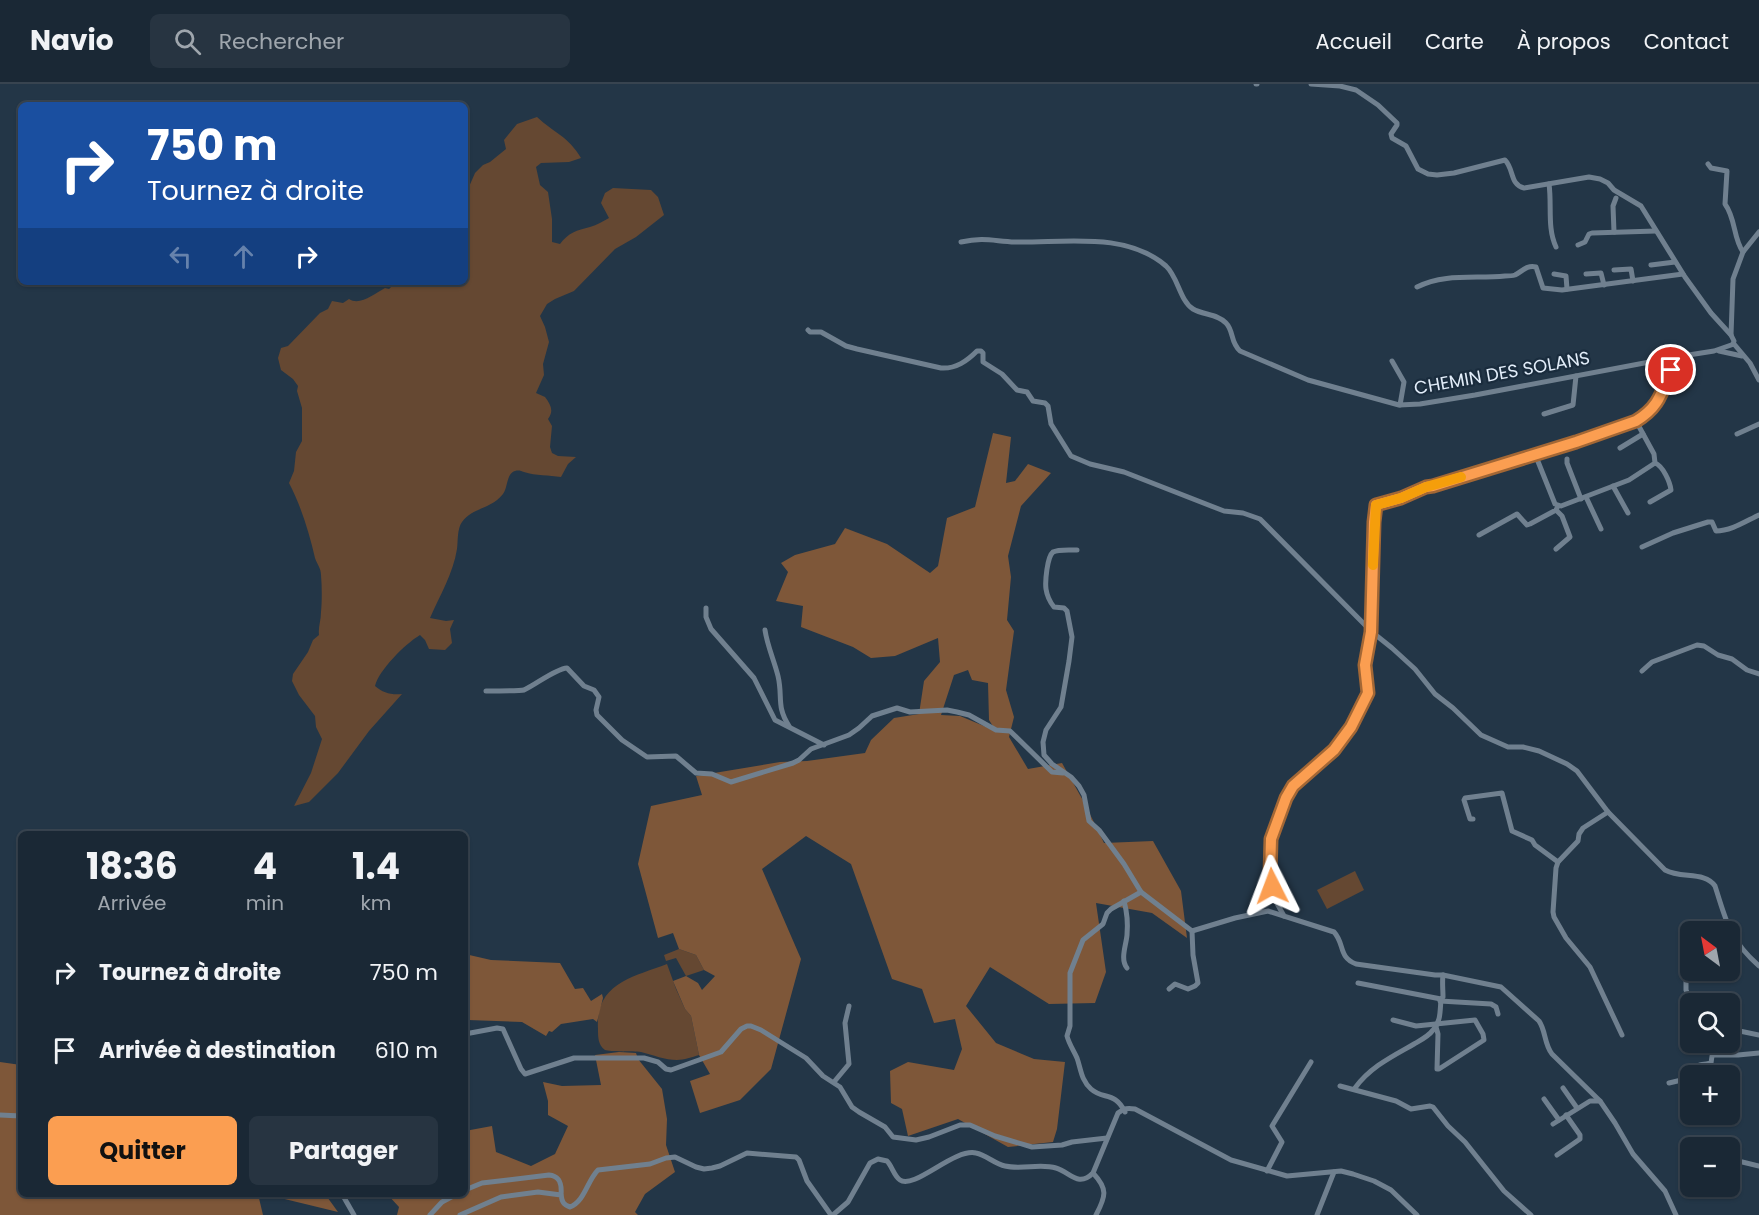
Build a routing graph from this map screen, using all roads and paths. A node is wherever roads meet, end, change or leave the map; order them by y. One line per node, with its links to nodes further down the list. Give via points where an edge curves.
1 (1311, 84): 3 (street, via 1350,88 1378,105 1397,123 1392,138 1406,146 1418,169 1428,174 1437,176 1505,160 1518,187)
2 (1708, 164): 11 (street, via 1727,171 1725,204)
3 (1549, 184): 5 (street, via 1589,177 1600,179 1641,206); 10 (street, via 1550,221)
4 (1616, 198): 6 (street)
5 (1656, 231): 6 (street); 12 (street)
6 (1614, 232): 9 (street, via 1589,234)
7 (1759, 232): 11 (street)
8 (961, 242): 29 (street, CHEMIN DES SOLANS, via 986,238 1100,242 1135,249 1167,267 1193,309 1227,324 1240,351 1308,380)
9 (1578, 245)
10 (1556, 247)
11 (1743, 252): 23 (street, via 1733,279)
12 (1675, 262): 13 (street); 17 (street)
13 (1651, 265)
14 (1614, 270): 18 (street, via 1630,269)
15 (1554, 274): 21 (street, via 1566,276)
16 (1586, 274): 19 (street, via 1601,273)
17 (1683, 274): 18 (street); 23 (street)
18 (1633, 281): 19 (street)
19 (1604, 285): 21 (street)
20 (1417, 286): 21 (street, via 1430,280 1515,275 1533,266 1543,288)
21 (1567, 289)
22 (808, 330): 52 (street, via 846,346 950,369 981,351 986,365 1002,374 1017,390 1027,392 1033,401 1048,406 1051,424 1071,456 1224,511 1260,519)
23 (1731, 335): 24 (street)
24 (1732, 349): 25 (street, CHEMIN DES SOLANS); 28 (street, via 1744,357)
25 (1676, 357): 27 (street, CHEMIN DES SOLANS); 31 (street, via 1658,401)
26 (1392, 361): 29 (street, via 1404,382)
27 (1576, 376): 29 (street, CHEMIN DES SOLANS); 30 (street, via 1573,405)
28 (1759, 380)
29 (1400, 405)
30 (1544, 414)
31 (1636, 421): 33 (street); 36 (street)
32 (1759, 424): 34 (street)
33 (1643, 434): 35 (street); 38 (street)
34 (1737, 434)
35 (1620, 448)
36 (1535, 454): 42 (street); 52 (street, via 1376,505)
37 (1567, 459): 40 (street)
38 (1655, 463): 39 (street); 41 (street, via 1671,490)
39 (1613, 486): 40 (street); 43 (street)
40 (1583, 498): 42 (street); 45 (street)
41 (1650, 502)
42 (1557, 508): 46 (street, via 1527,525 1517,514); 48 (street, via 1570,537)
43 (1628, 513)
44 (1759, 515): 47 (street, via 1727,530 1716,531 1708,522)
45 (1600, 530)
46 (1479, 535)
47 (1642, 547)
48 (1556, 549)
49 (1077, 550): 58 (street, via 1056,550 1051,554 1046,585 1054,607 1067,611 1072,637 1061,707 1046,730 1042,749 1052,764)
50 (706, 608): 56 (street, via 715,634 754,678 775,720)
51 (765, 630): 56 (street, via 779,679 779,706)
52 (1371, 632): 59 (street, via 1415,669 1435,694 1481,735 1509,747 1539,751 1567,764 1577,771); 64 (street, via 1365,665 1368,693 1334,750 1293,786 1271,839 1274,898)
53 (1642, 671): 54 (street, via 1652,662 1697,645)
54 (1759, 674)
55 (486, 691): 57 (street, via 524,690 567,668 584,686 594,690 599,697 597,715 622,740 647,757 676,756 696,773 712,774 731,782 793,763)
56 (789, 727): 57 (street)
57 (824, 745): 58 (street, via 849,735 872,716 897,708 921,713 947,710 969,715 996,730 1010,731 1052,772)
58 (1065, 773): 62 (street, via 1084,795 1089,821)
59 (1608, 812): 61 (street, via 1583,828 1574,846); 66 (street, via 1665,870 1712,881 1734,939)
60 (1473, 819): 61 (street, via 1468,816 1465,798 1502,793 1512,831 1532,840)
61 (1558, 862): 78 (street, via 1554,917 1566,939 1590,967)
62 (1141, 892): 63 (street); 65 (street)
63 (1125, 901): 67 (street, via 1127,936 1123,960); 92 (street, via 1107,913 1103,924 1086,936 1076,957 1070,973 1067,1036 1083,1080 1092,1091 1112,1097)
64 (1284, 916): 65 (street, via 1260,912); 68 (street, via 1334,932 1350,962)
65 (1192, 931): 70 (street, via 1198,982 1188,989 1175,984)
66 (1759, 966)
67 (1127, 968)
68 (1442, 976): 71 (street); 90 (street, via 1492,984 1508,991 1542,1025 1552,1054)
69 (1358, 983): 71 (street)
70 (1169, 989)
71 (1440, 999): 73 (street, via 1491,1004); 75 (street)
72 (849, 1006): 84 (street, via 849,1064)
73 (1498, 1014)
74 (1393, 1020): 75 (street, via 1416,1026)
75 (1436, 1025): 75 (street, via 1475,1020 1484,1040 1437,1069); 87 (street, via 1426,1036 1387,1059)
76 (1740, 1031): 79 (street)
77 (468, 1033): 84 (street, via 503,1029 525,1074 574,1058 644,1058 671,1070 721,1052 741,1029 751,1026 806,1058)
78 (1622, 1035)
79 (1759, 1035)
80 (1759, 1053): 82 (street, via 1714,1055 1711,1063)
81 (1311, 1062): 104 (street, via 1272,1126 1282,1142)
82 (1698, 1065)
83 (1680, 1080): 85 (street)
84 (834, 1082): 99 (street, via 858,1112 885,1127 894,1137 905,1140 929,1137 960,1125 1032,1147)
85 (1669, 1083)
86 (1340, 1086): 118 (street, via 1410,1108 1433,1107 1504,1191)
87 (1355, 1088)
88 (1563, 1088): 91 (street)
89 (1544, 1099): 96 (street)
90 (1600, 1101): 91 (street); 119 (street, via 1633,1154 1665,1191)
91 (1577, 1108): 94 (street)
92 (1124, 1111): 99 (street); 104 (street, via 1143,1114 1231,1160)
93 (0, 1115): 95 (street)
94 (1566, 1115): 96 (street); 98 (street)
95 (18, 1116)
96 (1559, 1120): 97 (street)
97 (1553, 1124)
98 (1580, 1137): 100 (street); 101 (street)
99 (1107, 1138): 106 (street)
100 (1585, 1144)
101 (1557, 1155)
102 (1740, 1161): 103 (street)
103 (1759, 1166)
104 (1267, 1171): 105 (street, via 1287,1176)
105 (1334, 1172): 116 (street); 117 (street, via 1382,1184)
106 (1093, 1173): 114 (street, via 1078,1179 1059,1168 1007,1167 967,1152 906,1182 897,1177 887,1161 878,1159 870,1164 848,1202); 115 (street, via 1104,1189 1103,1204)
107 (468, 1189): 108 (street, via 482,1183 549,1175 559,1180)
108 (561, 1195): 113 (street, via 538,1192 501,1197); 114 (street, via 565,1206 574,1206 596,1171 604,1168 650,1164 675,1157 704,1169 720,1166 747,1152 799,1160 807,1181)
109 (344, 1197): 111 (street)
110 (451, 1197): 112 (street)
111 (354, 1215)
112 (430, 1215)
113 (460, 1215)
114 (832, 1215)
115 (1096, 1215)
116 (1317, 1215)
117 (1417, 1215)
118 (1531, 1215)
119 (1676, 1215)

